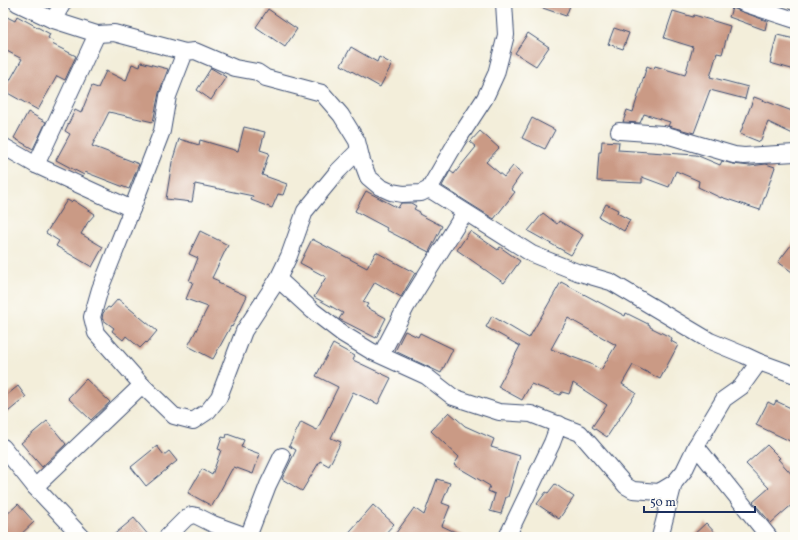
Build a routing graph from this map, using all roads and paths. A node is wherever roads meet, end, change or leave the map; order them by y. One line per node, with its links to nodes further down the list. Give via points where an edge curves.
1 (18, 3): 5 (street)
2 (63, 3): 5 (street)
3 (504, 3): 14 (street, via 506,35 496,74 485,98)
4 (743, 3): 6 (street)
5 (53, 20): 7 (street)
6 (795, 20)
7 (97, 34): 8 (street, via 114,33); 13 (street)
8 (186, 52): 11 (street, via 194,51 236,68 257,72 266,78 322,94 341,115 357,141); 15 (street, via 168,96 162,131)
9 (619, 130): 12 (street, via 663,134 734,155)
10 (3, 146): 13 (street)
11 (359, 150): 14 (street, via 368,177 380,187 403,194); 17 (street, via 305,211)
12 (795, 153)
13 (36, 165): 15 (street)
14 (429, 189): 16 (street)
15 (132, 209): 21 (street, via 100,289 92,317 96,333)
16 (465, 212): 18 (street, via 406,307); 19 (street, via 532,254 611,282 710,341)
17 (278, 279): 18 (street, via 329,324); 21 (street, via 244,330 219,397 194,421 174,416)
18 (381, 355): 22 (street, via 426,376 453,397 499,412 531,414)
19 (759, 362): 20 (street); 23 (street, via 741,387 724,400)
20 (795, 375)
21 (142, 384): 27 (street)
22 (559, 424): 26 (street, via 580,433 626,486 633,490 659,492); 31 (street)
23 (696, 446): 26 (street, via 684,471); 33 (street)
24 (3, 447): 27 (street)
25 (282, 456): 30 (street)
26 (674, 483): 32 (street)
27 (35, 487): 28 (street)
28 (82, 537)
29 (167, 537): 30 (street, via 192,515)
30 (248, 537)
31 (507, 537)
32 (660, 537)
33 (769, 537)

